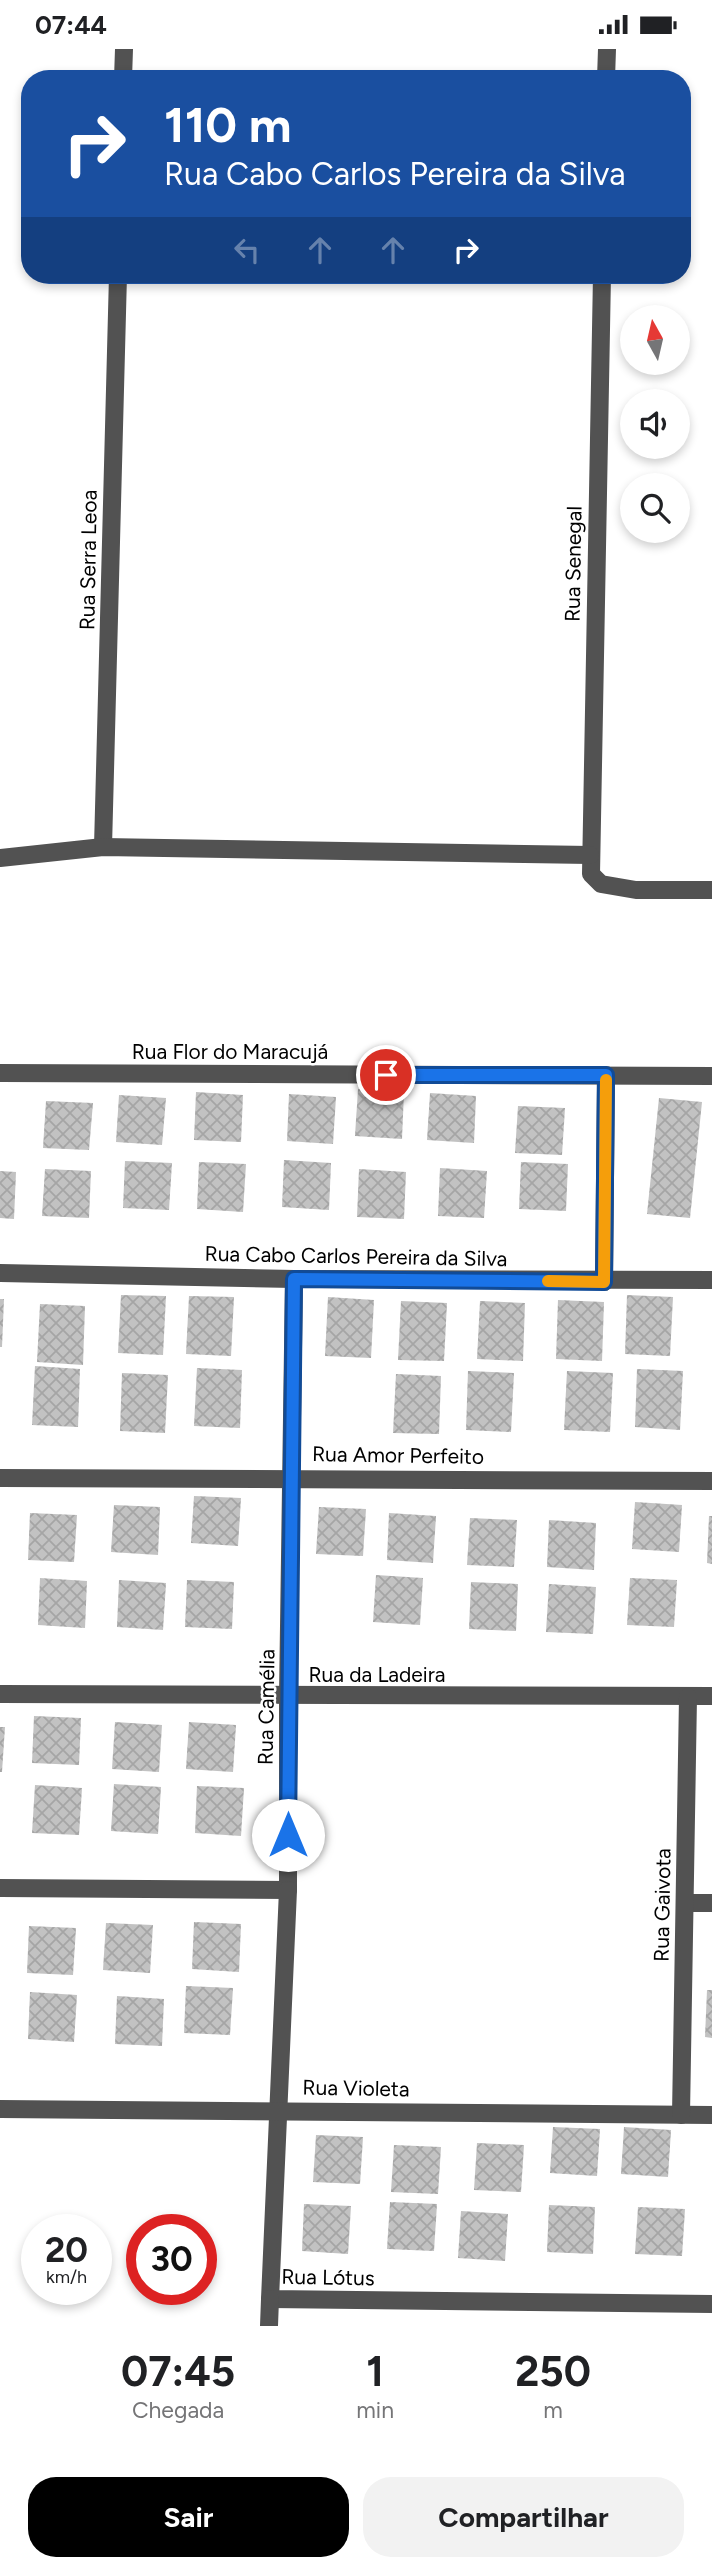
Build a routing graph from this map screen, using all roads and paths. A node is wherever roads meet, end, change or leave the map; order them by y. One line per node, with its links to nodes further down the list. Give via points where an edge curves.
1 (124, 49): 3 (street)
2 (607, 49): 4 (street)
3 (123, 70)
4 (606, 70)
5 (118, 284): 7 (street, Rua Serra Leoa)
6 (602, 284): 8 (street, Rua Senegal)
7 (103, 847): 8 (street); 9 (street)
8 (590, 855): 10 (street, via 591,874 601,884 636,890)
9 (0, 858)
10 (712, 890)
11 (0, 1073): 12 (street, Rua Flor do Maracujá)
12 (606, 1075): 13 (street, Rua Flor do Maracujá); 17 (street)
13 (712, 1076)
14 (0, 1273): 15 (street, Rua Cabo Carlos Pereira da Silva)
15 (294, 1279): 17 (street, Rua Cabo Carlos Pereira da Silva); 18 (street, Rua Camélia)
16 (712, 1280): 17 (street, Rua Cabo Carlos Pereira da Silva)
17 (604, 1282)
18 (293, 1477): 19 (street, Rua Amor Perfeito); 20 (street, Rua Amor Perfeito); 22 (street, Rua Camélia)
19 (0, 1478)
20 (712, 1481)
21 (0, 1694): 22 (street, Rua da Ladeira)
22 (288, 1696): 24 (street, Rua da Ladeira); 26 (street, Rua Camélia)
23 (712, 1696): 24 (street, Rua da Ladeira)
24 (688, 1697): 27 (street, Rua Gaivota)
25 (0, 1888): 26 (street)
26 (288, 1890): 30 (street, Rua Lótus)
27 (685, 1903): 28 (street); 31 (street, Rua Gaivota)
28 (712, 1903)
29 (0, 2109): 30 (street, Rua Violeta)
30 (278, 2110): 31 (street, Rua Violeta); 33 (street, Rua Lótus)
31 (681, 2115): 32 (street, Rua Violeta)
32 (712, 2115)
33 (270, 2299): 34 (street, Rua Lótus); 35 (street)
34 (712, 2304)
35 (269, 2326)

